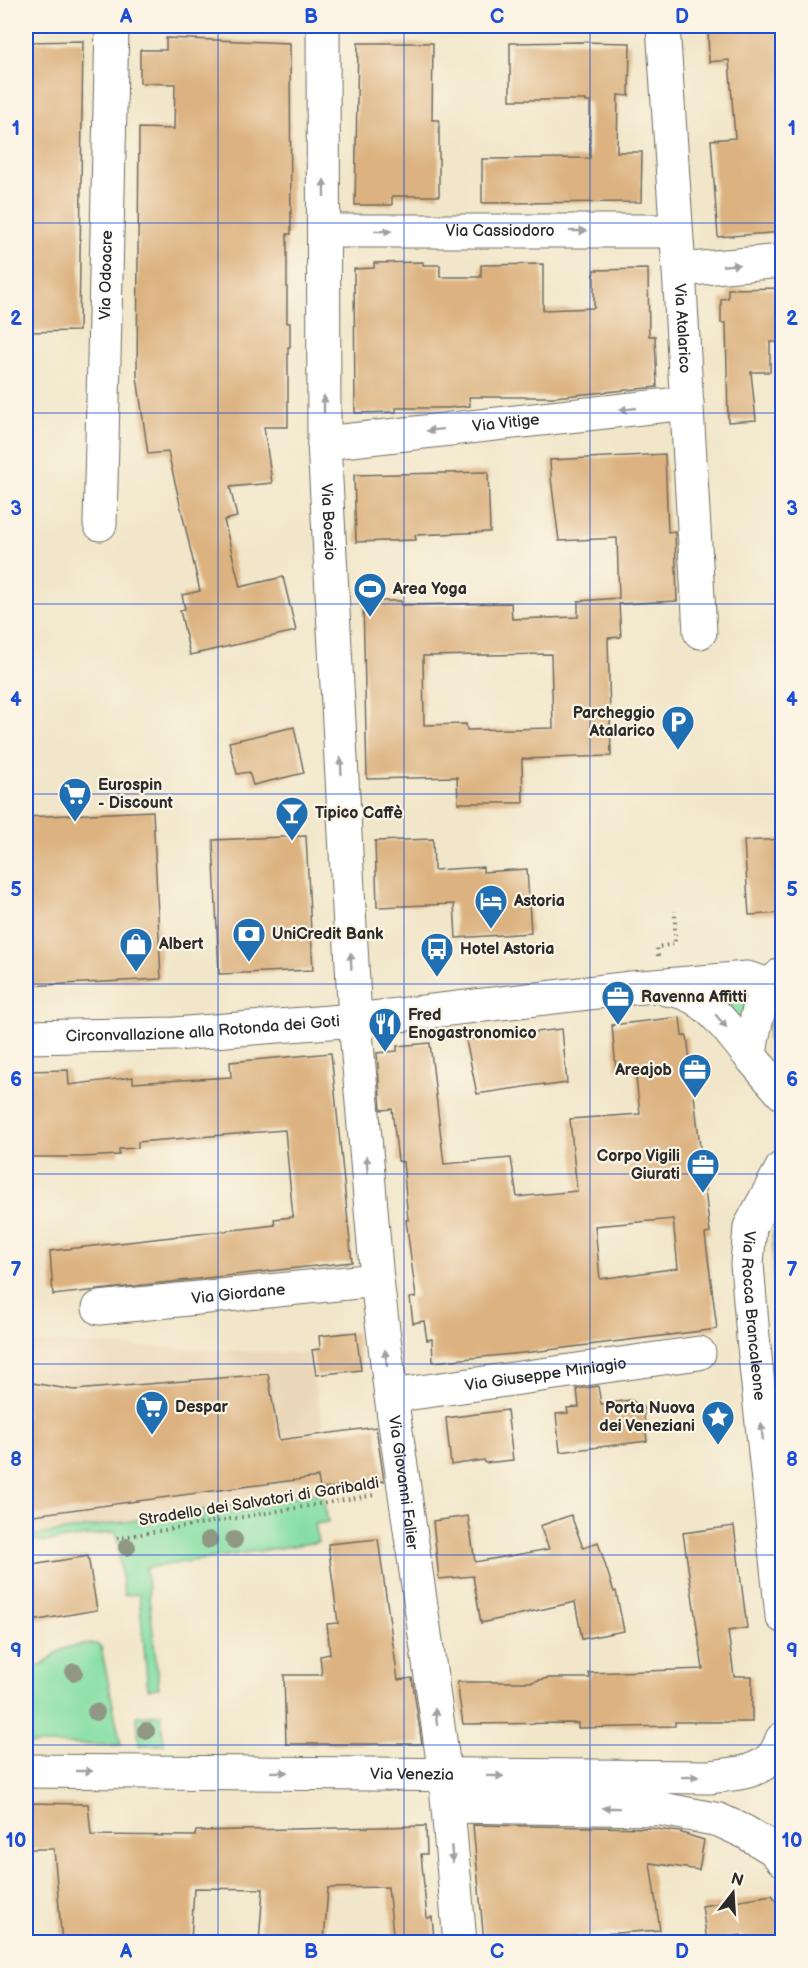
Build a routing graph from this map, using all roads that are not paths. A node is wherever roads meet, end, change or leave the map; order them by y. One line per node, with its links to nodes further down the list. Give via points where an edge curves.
1 (112, 26): 10 (street, Via Odoacre)
2 (323, 26): 4 (street, Via Boezio, one-way to 2)
3 (663, 26): 5 (street, Via Atalarico)
4 (324, 231): 5 (street, Via Cassiodoro, one-way to 5); 9 (street, Via Boezio, one-way to 4)
5 (676, 231): 7 (street, Via Atalarico)
6 (783, 261): 7 (street, one-way to 6)
7 (679, 270): 8 (street, Via Atalarico)
8 (687, 403): 9 (street, Via Vitige, one-way to 9); 11 (street, Via Atalarico)
9 (324, 443): 14 (street, Via Boezio, one-way to 9)
10 (100, 524)
11 (700, 632)
12 (778, 983): 13 (street, Circonvallazione alla Rotonda dei Goti, via 747,978); 18 (street, Circonvallazione alla Rotonda dei Goti, via 758,1014)
13 (631, 988): 14 (street, Circonvallazione alla Rotonda dei Goti); 18 (street, Circonvallazione alla Rotonda dei Goti, one-way to 18, via 673,990 706,1004)
14 (354, 1020): 16 (street, Circonvallazione alla Rotonda dei Goti); 22 (street, Via Giovanni Falier, one-way to 14)
15 (26, 1022): 16 (street, via 127,1023)
16 (159, 1034): 17 (street, Circonvallazione alla Rotonda dei Goti)
17 (26, 1038)
18 (750, 1056): 19 (street, Circonvallazione alla Rotonda dei Goti)
19 (783, 1093)
20 (783, 1168): 21 (street, Via Rocca Brancaleone)
21 (774, 1191): 26 (street, Via Rocca Brancaleone, one-way to 21, via 747,1264 750,1227)
22 (377, 1280): 23 (street, Via Giordane); 25 (street, Via Giovanni Falier, one-way to 22)
23 (99, 1308)
24 (699, 1353): 25 (street, Via Giuseppe Miniagio)
25 (391, 1396): 29 (street, Via Giovanni Falier, one-way to 25)
26 (783, 1616)
27 (783, 1739): 29 (street, Via Venezia, one-way to 27, via 743,1772 774,1756)
28 (26, 1771): 29 (street, Via Venezia, one-way to 29)
29 (446, 1791): 30 (street, Via Venezia, one-way to 29, via 773,1849 719,1820 662,1809); 31 (street, Via Giovanni Falier, one-way to 31)
30 (783, 1859)
31 (460, 1942)

